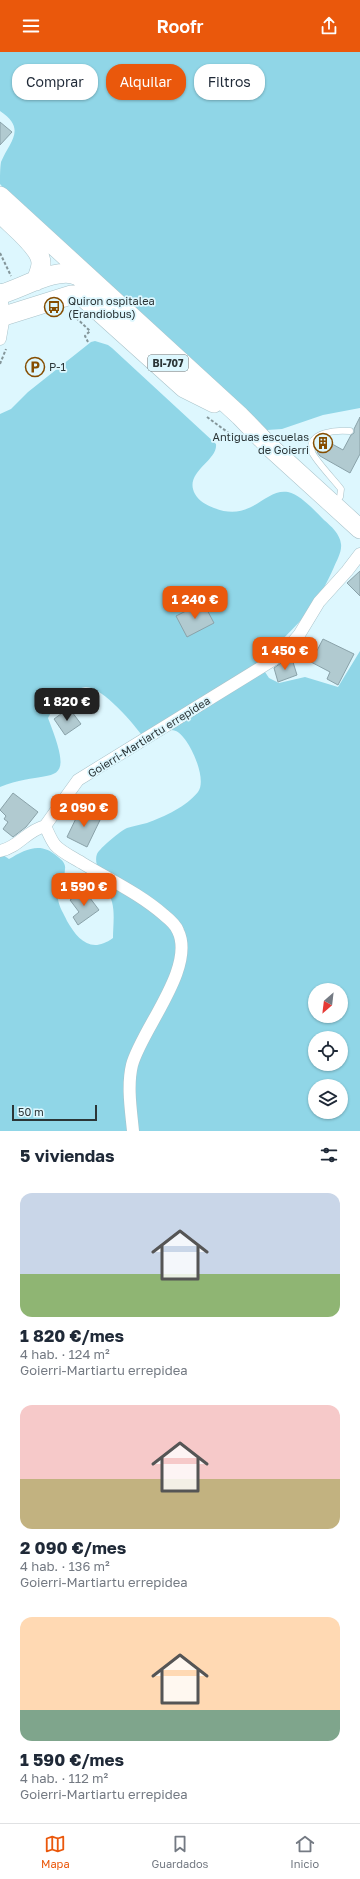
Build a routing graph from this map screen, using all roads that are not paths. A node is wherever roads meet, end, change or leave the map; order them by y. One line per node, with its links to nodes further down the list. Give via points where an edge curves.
1 (0, 196): 7 (main road, BI-707)
2 (0, 203): 4 (main road, BI-707)
3 (0, 214): 5 (main road, via 39,254 40,268)
4 (69, 274): 5 (main road, via 52,276); 7 (main road, via 78,276 140,332); 8 (main road, BI-707)
5 (10, 295): 6 (street); 8 (main road, via 30,308 71,295 84,298 184,388)
6 (4, 341)
7 (167, 350): 10 (main road, BI-707, via 240,416)
8 (214, 403): 10 (main road, BI-707)
9 (350, 431): 11 (lane, via 329,431 317,437 312,445 312,453 341,489 340,497)
10 (271, 448): 11 (main road, BI-707)
11 (333, 505): 12 (main road, BI-707)
12 (360, 530)
13 (360, 554): 14 (street, Goierri-Martiartu errepidea, via 319,602 299,635 286,650 78,780)
14 (45, 826): 15 (street, via 34,829 10,849); 16 (street, via 55,845 105,878 135,894 164,915 178,930 182,944 171,986 137,1049 132,1065 130,1078)
15 (0, 851)
16 (133, 1131)

